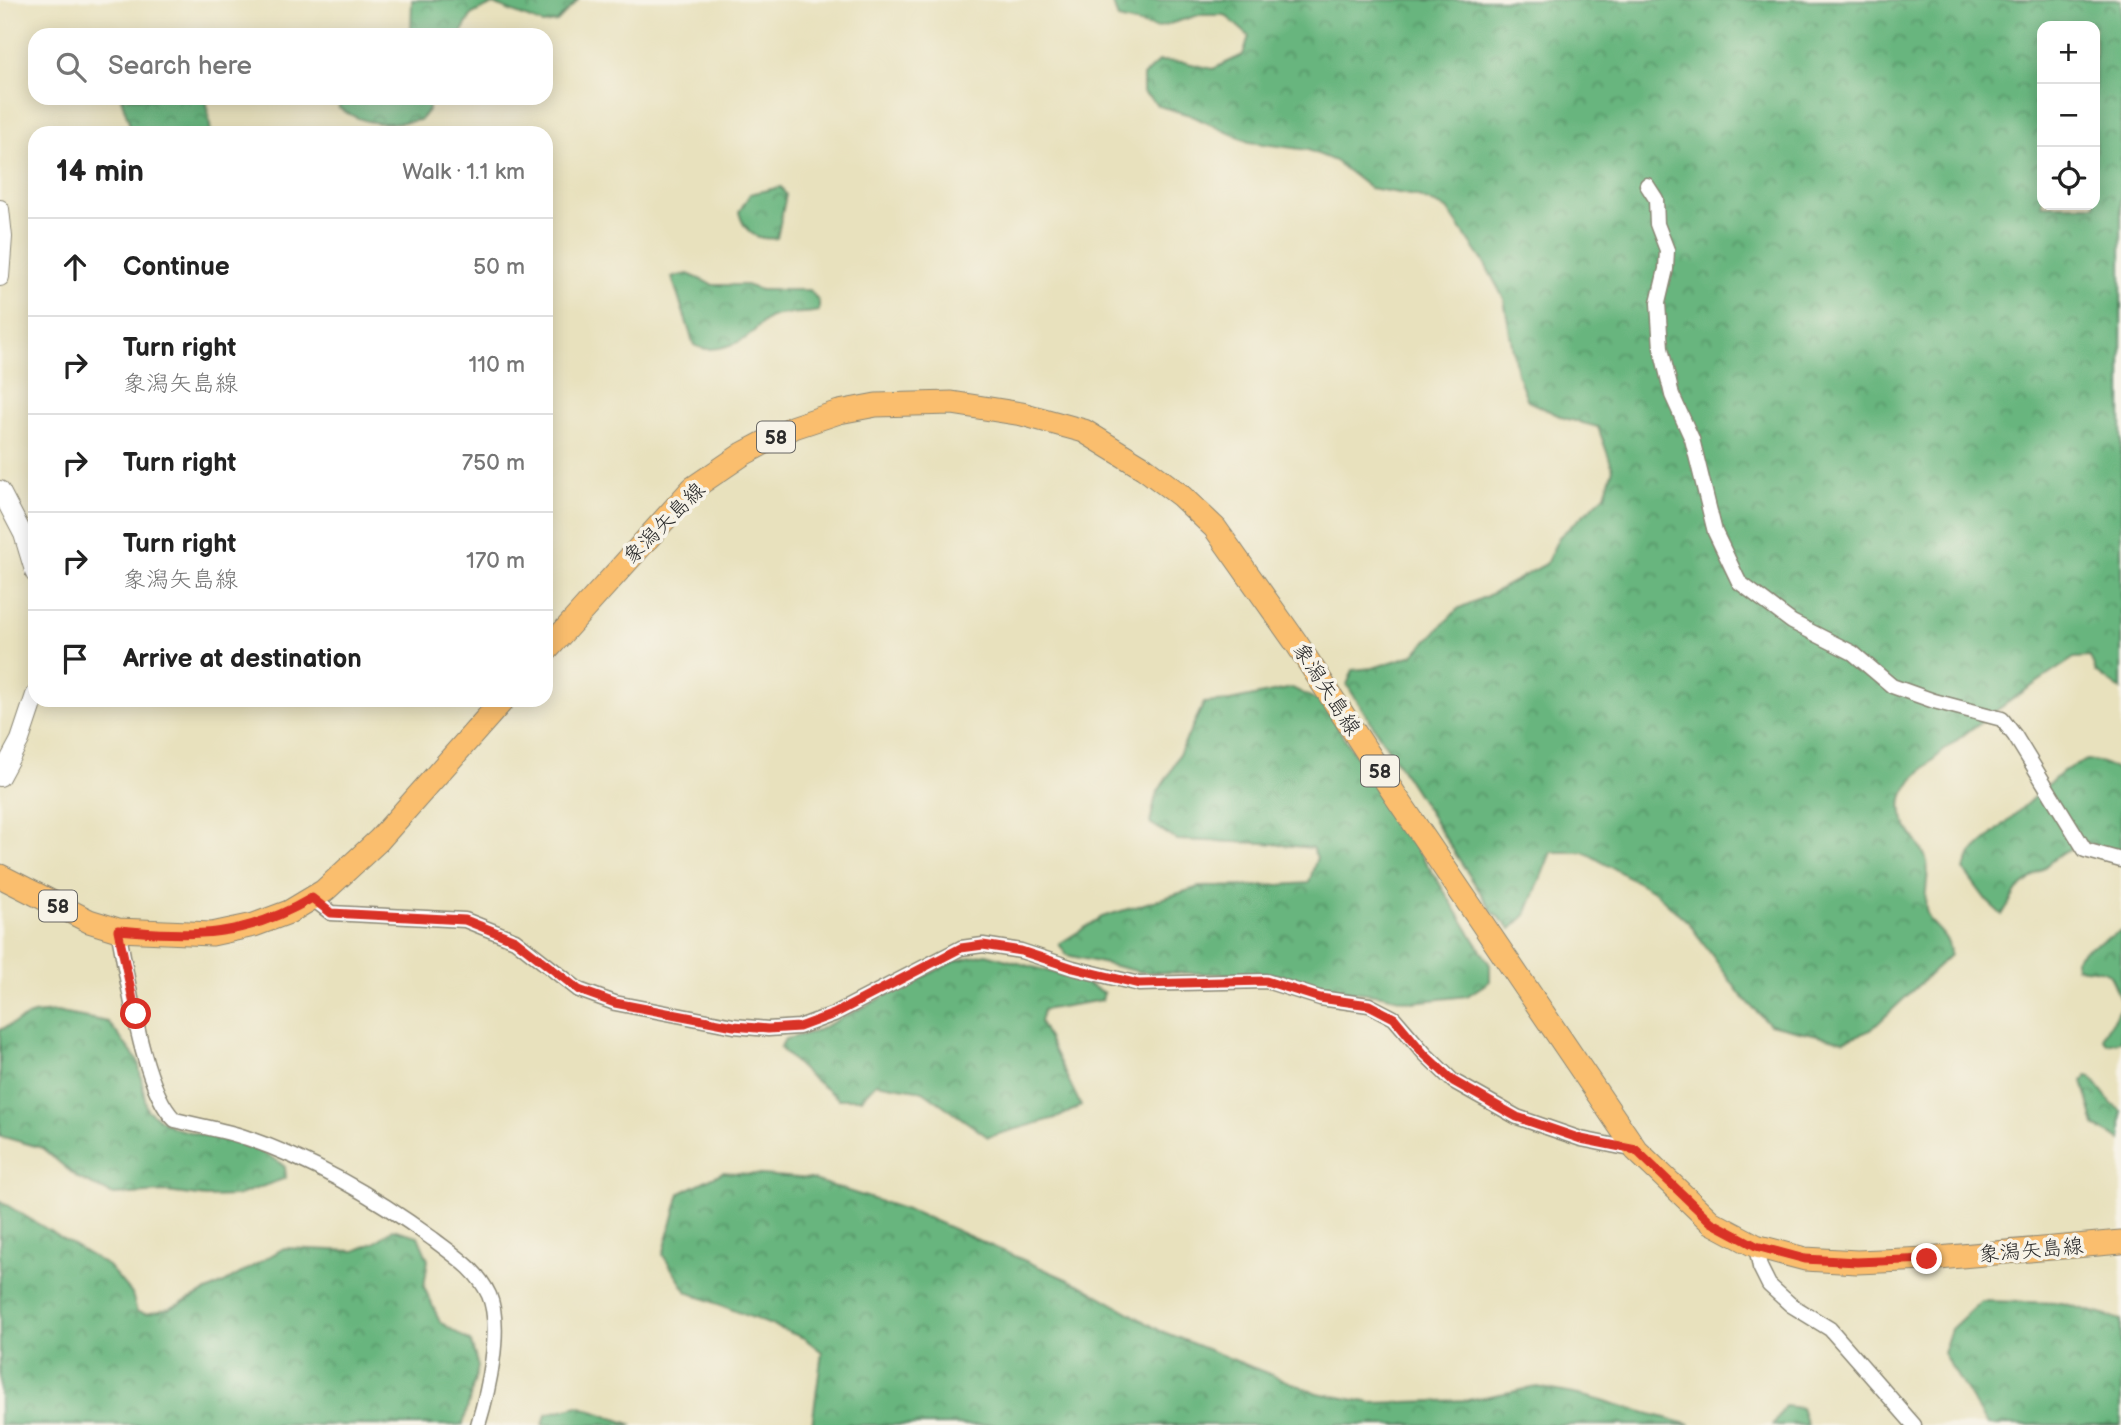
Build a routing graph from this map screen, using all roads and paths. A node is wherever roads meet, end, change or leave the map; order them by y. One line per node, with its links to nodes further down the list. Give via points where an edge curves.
1 (1647, 185): 10 (street, via 1656,199 1657,224 1667,250 1658,303 1661,348 1672,395 1692,439 1715,532 1739,582 1792,622 1853,653 1892,686 2002,719 2085,850)
2 (0, 209): 3 (street)
3 (0, 276)
4 (0, 490): 5 (street)
5 (28, 551)
6 (553, 642): 14 (main road, 象潟矢島線 / 58, via 694,488 743,454 794,427 876,405 951,402 1084,431 1144,468 1215,528)
7 (31, 707): 9 (street)
8 (497, 707): 12 (main road, 58, via 379,840)
9 (0, 777)
10 (2121, 860)
11 (0, 876): 13 (main road, 58, via 89,921)
12 (312, 898): 13 (main road, 58, via 254,925 212,934); 14 (street, via 331,913 465,920 515,940 579,990 615,1003 768,1029 799,1027 834,1014 961,948 983,945 1139,984 1266,981 1320,998 1369,1005 1394,1018 1453,1081 1517,1117 1581,1139)
13 (118, 930): 17 (street, via 145,1064 175,1120 247,1138 324,1171 376,1199 474,1269 494,1311 493,1356)
14 (1636, 1150): 16 (main road, 象潟矢島線 / 58, via 1711,1222)
15 (2121, 1242): 16 (main road, 象潟矢島線 / 58, via 1857,1262 1805,1259)
16 (1756, 1246): 18 (street, via 1769,1285 1830,1329)
17 (478, 1425)
18 (1914, 1425)

